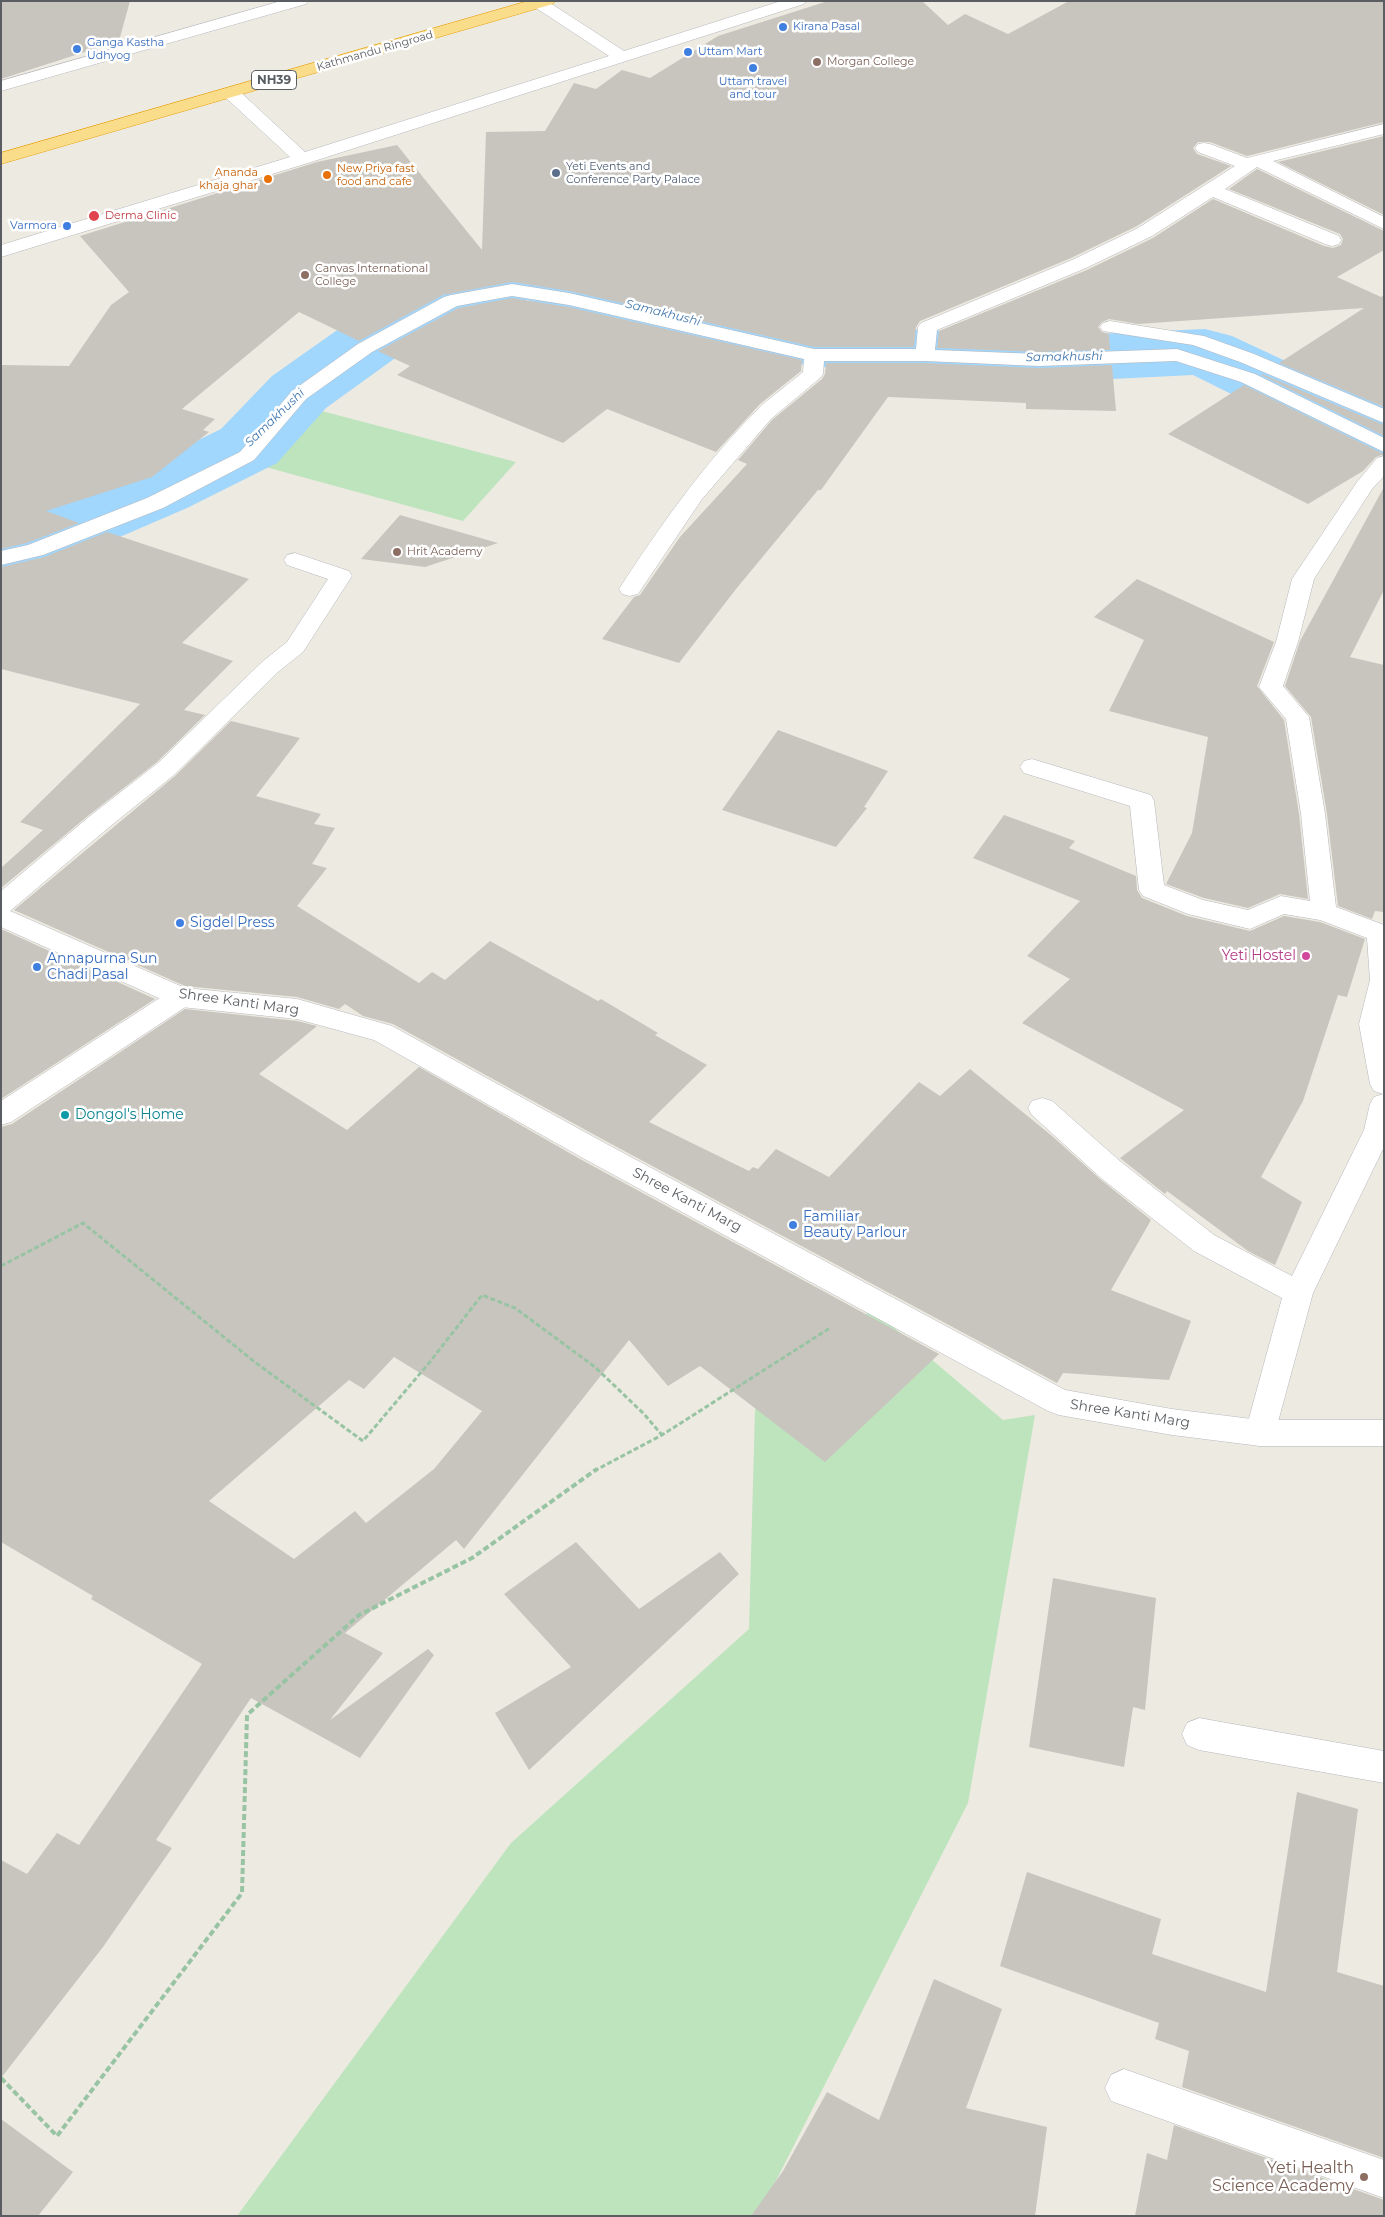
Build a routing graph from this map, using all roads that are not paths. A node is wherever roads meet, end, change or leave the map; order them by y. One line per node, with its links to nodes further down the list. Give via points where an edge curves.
1 (300, 1): 5 (street)
2 (798, 1): 4 (street)
3 (543, 2): 4 (street); 6 (highway, Kathmandu Ringroad / NH39)
4 (620, 56): 10 (street)
5 (1, 86)
6 (231, 93): 9 (highway, Kathmandu Ringroad / NH39); 10 (street)
7 (1384, 129): 11 (street)
8 (1204, 148): 11 (street)
9 (1, 159)
10 (302, 159): 15 (street)
11 (1252, 162): 12 (street); 13 (street)
12 (1212, 190): 14 (street); 18 (street, via 1145,232 1112,248 928,327)
13 (1384, 224)
14 (1332, 240)
15 (1, 251)
16 (1110, 327): 19 (street, via 1197,340)
17 (814, 355): 18 (street); 23 (street, via 570,299 512,290 450,302 365,348 299,395 247,456 155,503 35,550); 25 (street, via 813,374 764,415 694,494)
18 (925, 355): 20 (street, via 1039,360 1177,355 1248,378)
19 (1384, 417)
20 (1384, 446)
21 (1384, 462): 22 (street)
22 (1374, 488): 28 (street, via 1303,579 1271,687 1297,717 1313,814)
23 (1, 558)
24 (295, 560): 27 (street, via 341,576 295,647 270,667 166,769)
25 (630, 589)
26 (1032, 767): 28 (street, via 1142,801 1152,890 1197,908 1250,920 1281,905)
27 (1, 905)
28 (1324, 912): 30 (street)
29 (1, 916): 31 (street, Shree Kanti Marg)
30 (1382, 932): 32 (street, via 1383,980 1372,1024)
31 (181, 997): 35 (street); 37 (street, Shree Kanti Marg, via 297,1009 383,1033 1059,1402 1172,1422)
32 (1384, 1084)
33 (1384, 1104): 36 (street, via 1378,1130)
34 (1042, 1108): 36 (street, via 1111,1170 1204,1243)
35 (1, 1115)
36 (1298, 1293): 37 (street)
37 (1260, 1433): 38 (street, Shree Kanti Marg)
38 (1384, 1433)
39 (1199, 1734): 40 (street)
40 (1384, 1766)
41 (1124, 2088): 42 (street)
42 (1384, 2179)

